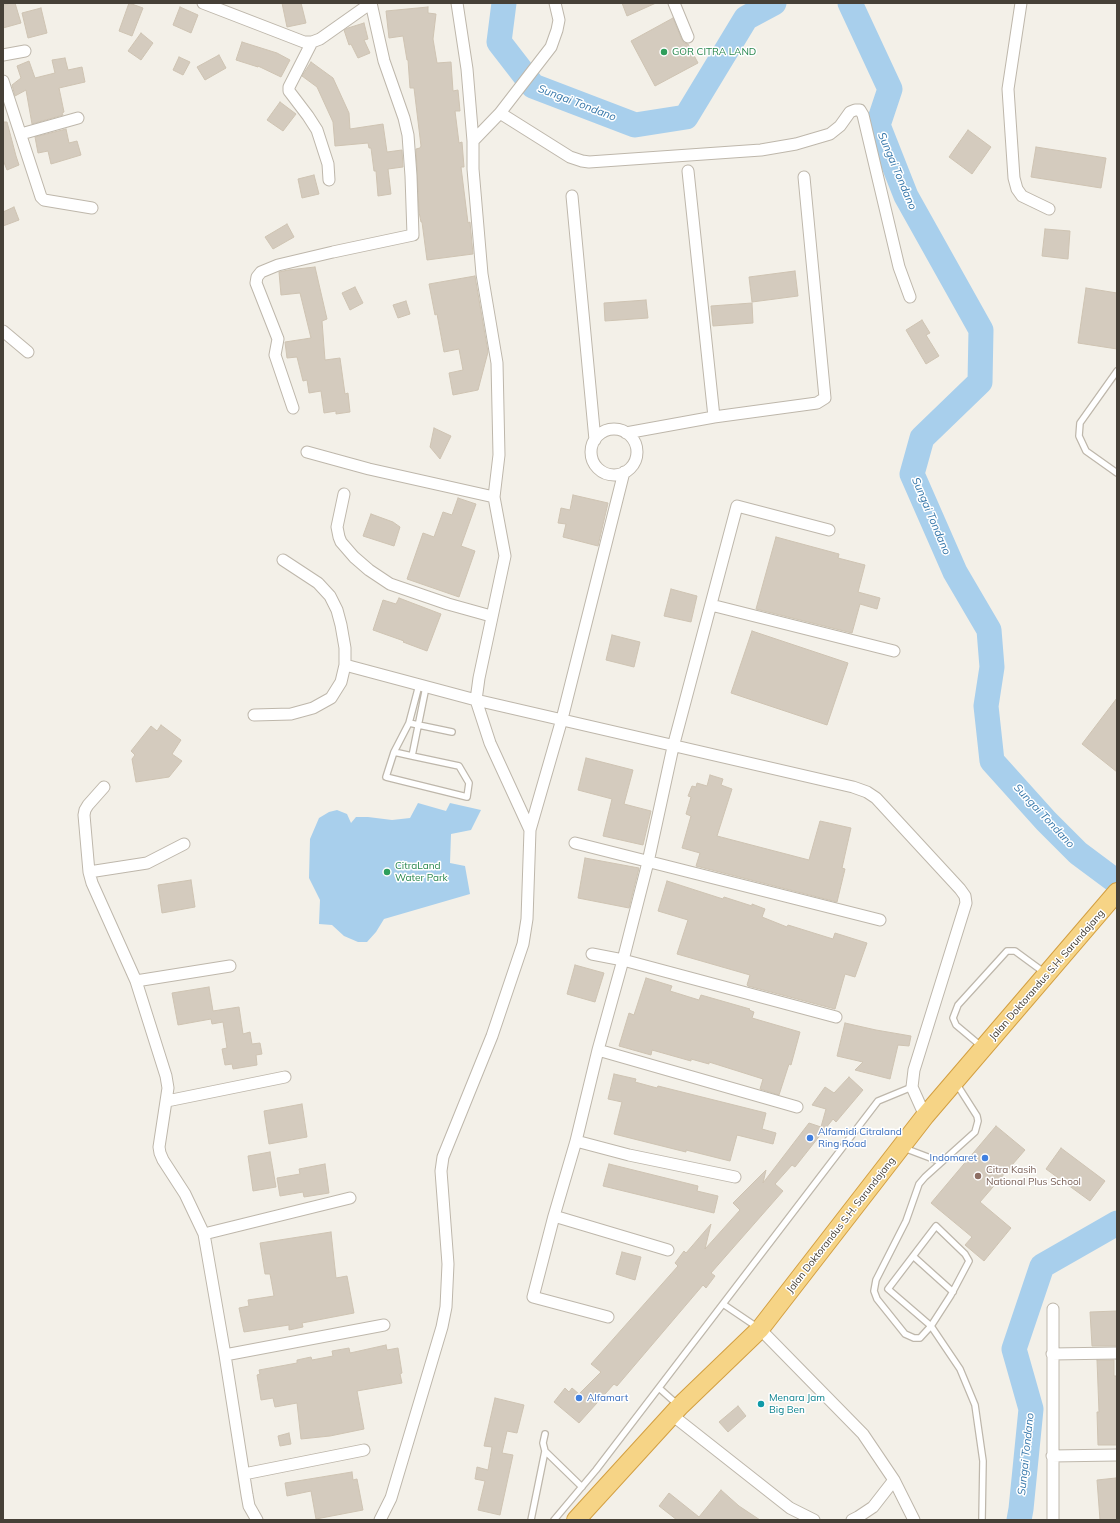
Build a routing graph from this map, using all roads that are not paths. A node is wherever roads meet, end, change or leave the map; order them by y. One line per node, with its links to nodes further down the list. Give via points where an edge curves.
1 (204, 3): 8 (street, via 297,40)
2 (371, 3): 8 (street); 26 (street, via 384,61 408,135 413,236 286,263 256,276 256,283 278,339 275,355)
3 (457, 3): 15 (street, via 467,69)
4 (555, 3): 12 (street, via 559,20 551,47)
5 (1021, 3): 21 (street, via 1008,89 1014,178 1022,196)
6 (678, 4): 7 (street)
7 (688, 37)
8 (312, 42): 18 (street, via 289,91 317,130 328,164)
9 (25, 51): 10 (street)
10 (3, 56)
11 (3, 81): 14 (street)
12 (500, 113): 15 (street); 22 (street, via 570,156 589,162 761,150 796,144 830,134 840,126 850,112 860,110 898,268)
13 (78, 118): 14 (street)
14 (21, 134): 20 (street, via 41,197 44,200)
15 (473, 141): 34 (street, via 482,274 496,363 499,455)
16 (688, 171): 27 (street)
17 (804, 177): 27 (street, via 824,400)
18 (329, 180)
19 (572, 196): 29 (street)
20 (92, 208)
21 (1049, 209)
22 (910, 296)
23 (3, 331): 24 (street)
24 (28, 352)
25 (1117, 371): 32 (lane, via 1080,423 1079,436 1086,451)
26 (293, 408)
27 (714, 417): 28 (street)
28 (626, 433): 29 (street, via 618,429 609,430 601,433); 31 (street, via 636,445 637,453 633,464)
29 (595, 440): 31 (street, via 591,454 597,467 610,474)
30 (307, 452): 34 (street, via 369,469)
31 (624, 472): 44 (street)
32 (1117, 473)
33 (344, 494): 38 (street, via 336,527 339,537 354,557 369,570 390,584)
34 (494, 496): 38 (street, via 505,556)
35 (829, 530): 37 (street, via 737,506)
36 (282, 560): 40 (street, via 318,583 330,596 341,625)
37 (711, 605): 39 (street); 48 (street)
38 (491, 616): 42 (street)
39 (894, 651)
40 (345, 665): 41 (street); 43 (street, via 341,682 331,698 313,708 291,714)
41 (422, 686): 42 (street); 45 (lane); 46 (lane)
42 (476, 700): 44 (street); 52 (street, via 493,750)
43 (254, 715)
44 (562, 719): 48 (street); 52 (street)
45 (409, 723): 46 (lane); 49 (lane)
46 (418, 725): 47 (lane); 50 (lane)
47 (452, 732)
48 (673, 747): 55 (street); 69 (street, via 867,792 876,798 965,896 966,903 916,1064)
49 (394, 752): 50 (lane); 50 (lane, via 386,777 467,797 469,783 459,766)
50 (412, 756)
51 (104, 787): 56 (street, via 88,805 84,815)
52 (530, 830): 103 (street, via 527,919 523,944 492,1036 440,1171 448,1264 446,1307 442,1327 391,1498)
53 (575, 843): 55 (street)
54 (184, 844): 56 (street, via 147,863)
55 (648, 862): 58 (street); 60 (street)
56 (89, 872): 63 (street)
57 (1113, 897): 62 (highway, Jalan Doktorandus S.H. Sarundajang)
58 (880, 920)
59 (592, 954): 60 (street)
60 (623, 960): 64 (street); 66 (street)
61 (230, 966): 63 (street)
62 (1047, 975): 65 (highway, Jalan Doktorandus S.H. Sarundajang); 65 (lane, via 1015,951 1007,951 958,1005 953,1018 956,1026)
63 (136, 981): 70 (street, via 166,1076)
64 (836, 1017)
65 (984, 1048): 68 (highway, Jalan Doktorandus S.H. Sarundajang)
66 (598, 1050): 71 (street); 73 (street)
67 (285, 1077): 70 (street)
68 (955, 1082): 72 (highway, Jalan Doktorandus S.H. Sarundajang); 75 (lane, via 978,1121 975,1132)
69 (912, 1087): 72 (street); 83 (lane, via 878,1100)
70 (167, 1101): 79 (street, via 160,1153)
71 (797, 1107)
72 (925, 1116): 74 (highway, Jalan Doktorandus S.H. Sarundajang)
73 (576, 1141): 76 (street); 78 (street)
74 (902, 1147): 75 (lane); 88 (highway, Jalan Doktorandus S.H. Sarundajang)
75 (940, 1162): 87 (lane, via 919,1184 906,1221 874,1286 877,1299 908,1336 920,1338)
76 (735, 1177)
77 (350, 1198): 79 (street)
78 (554, 1216): 80 (street); 85 (street, via 533,1297)
79 (204, 1234): 91 (street)
80 (668, 1250)
81 (913, 1256): 82 (lane); 82 (lane, via 936,1226 965,1254 968,1261); 87 (lane, via 888,1290)
82 (953, 1292): 87 (lane)
83 (723, 1304): 88 (lane); 92 (lane)
84 (1052, 1309): 90 (street)
85 (608, 1317)
86 (384, 1325): 91 (street)
87 (931, 1326): 110 (lane, via 960,1369 975,1405 983,1461)
88 (760, 1329): 93 (highway, Jalan Doktorandus S.H. Sarundajang); 100 (street, via 863,1434)
89 (1117, 1353): 90 (street)
90 (1052, 1354): 98 (street)
91 (225, 1355): 99 (street)
92 (659, 1388): 93 (lane); 101 (lane)
93 (676, 1411): 106 (highway, Jalan Doktorandus S.H. Sarundajang); 107 (street, via 790,1508)
94 (544, 1434): 96 (lane)
95 (364, 1450): 99 (street)
96 (545, 1451): 101 (lane); 104 (lane)
97 (1117, 1455): 98 (street)
98 (1052, 1456): 111 (street)
99 (244, 1474): 102 (street, via 249,1506)
100 (894, 1480): 108 (street, via 872,1506); 109 (street)
101 (582, 1487): 105 (lane)
102 (257, 1520)
103 (380, 1520)
104 (531, 1520)
105 (554, 1520)
106 (576, 1520)
107 (814, 1520)
108 (852, 1520)
109 (914, 1520)
110 (982, 1520)
111 (1053, 1520)

